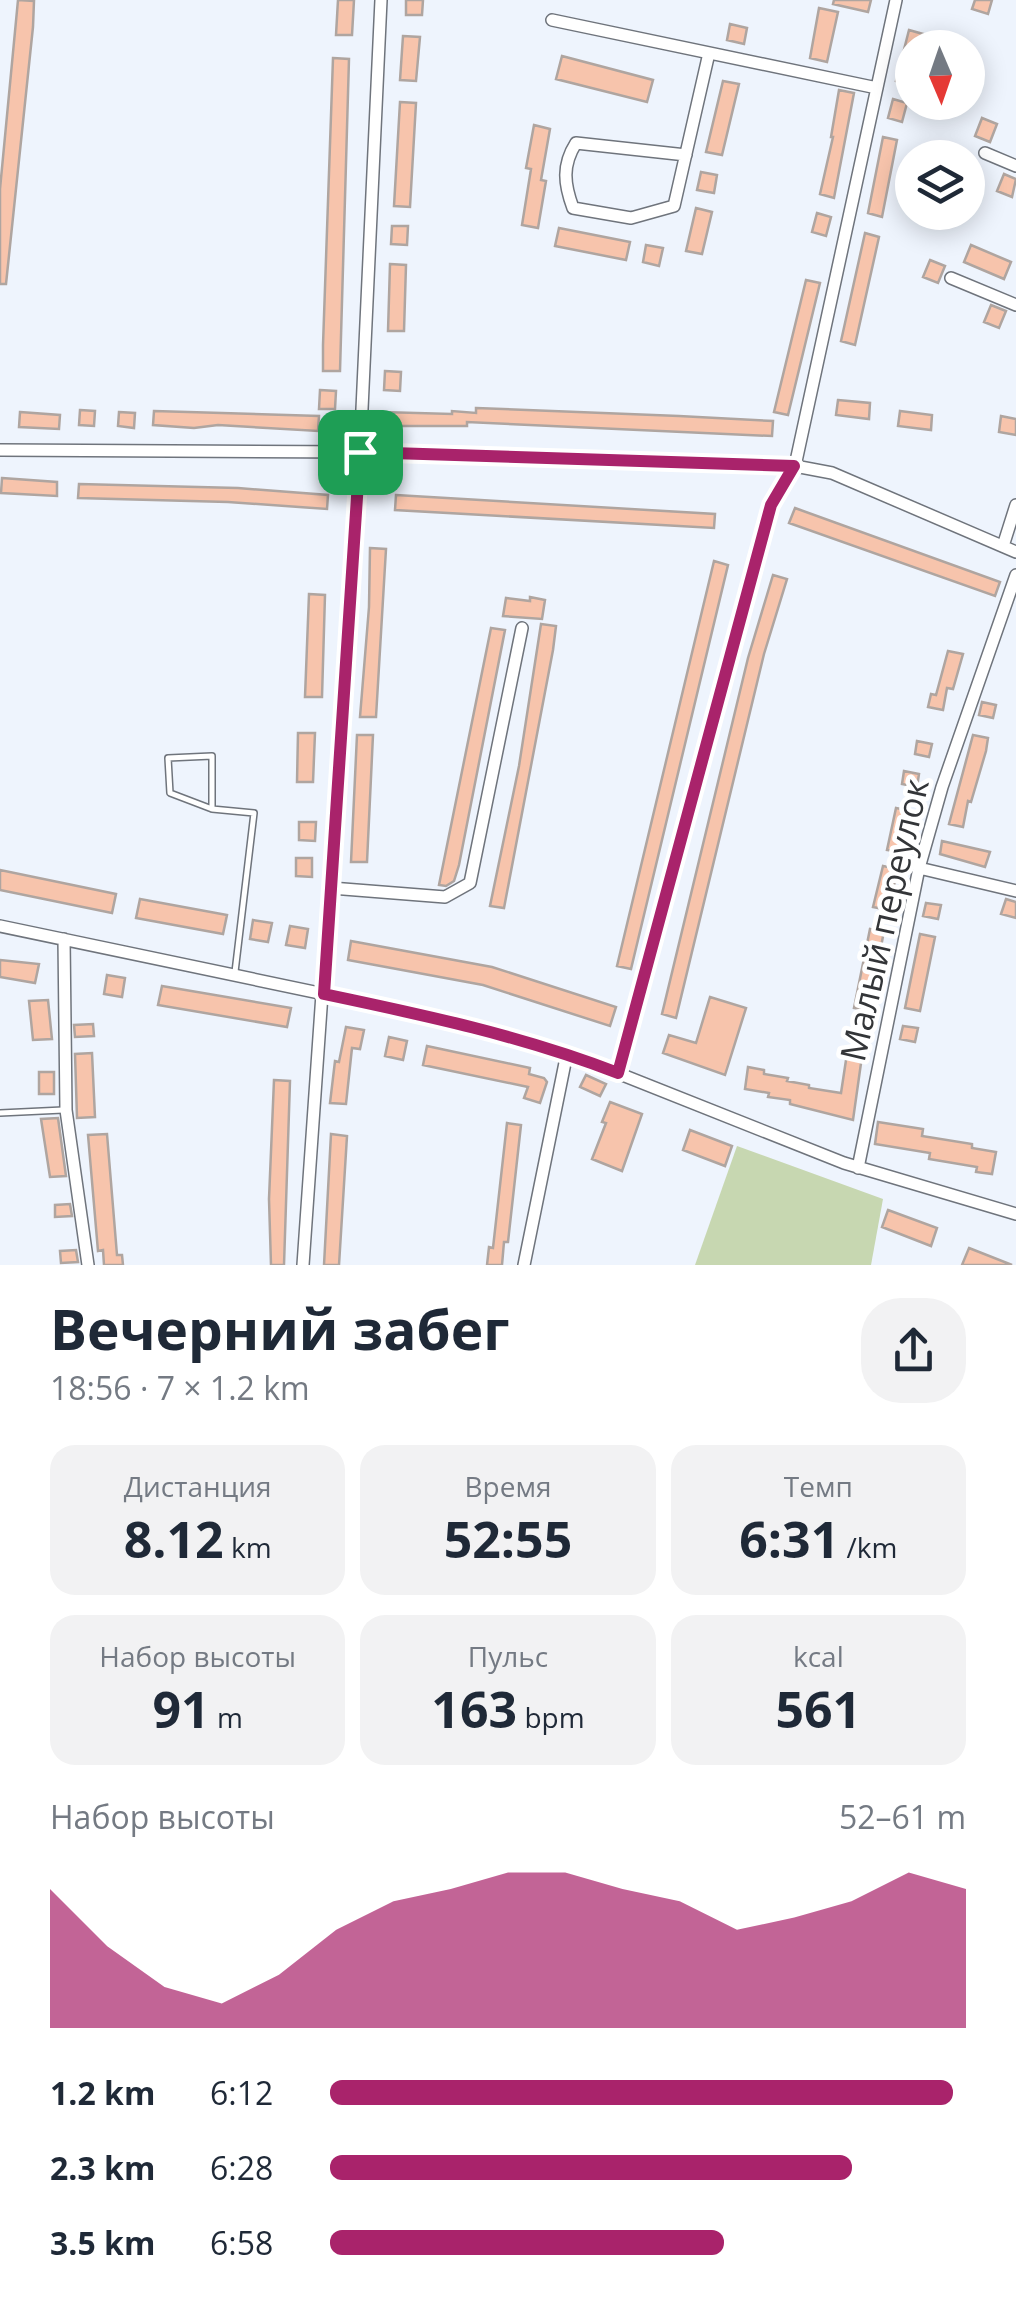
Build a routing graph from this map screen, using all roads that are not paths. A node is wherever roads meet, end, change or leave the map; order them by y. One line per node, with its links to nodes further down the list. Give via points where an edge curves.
1 (382, 0): 12 (street)
2 (896, 0): 5 (street)
3 (552, 20): 4 (street)
4 (709, 53): 5 (street); 7 (street)
5 (877, 88): 13 (street)
6 (985, 153): 8 (street)
7 (686, 156): 7 (street, via 674,206 631,218 573,208 565,188 567,157 576,143)
8 (1016, 166)
9 (950, 278): 10 (street)
10 (1016, 305)
11 (0, 450): 12 (street)
12 (360, 452): 13 (street); 21 (street)
13 (794, 466): 15 (street, via 832,473); 28 (street, via 771,505)
14 (1016, 505): 15 (street)
15 (1002, 546): 16 (street)
16 (1016, 552)
17 (1016, 575): 20 (street, Малый переулок)
18 (522, 628): 21 (street, via 470,884 445,897)
19 (212, 809): 19 (lane, via 170,793 168,758 212,756); 25 (lane, via 254,814)
20 (919, 868): 22 (street); 31 (street, Малый переулок)
21 (331, 888): 26 (street)
22 (1016, 891)
23 (0, 926): 24 (street)
24 (64, 940): 25 (street); 29 (street)
25 (235, 975): 26 (street)
26 (324, 994): 27 (street); 34 (street)
27 (567, 1053): 28 (street); 35 (street)
28 (618, 1073): 31 (street)
29 (66, 1110): 30 (lane); 33 (street)
30 (0, 1113)
31 (858, 1168): 32 (street)
32 (1016, 1214)
33 (88, 1265)
34 (303, 1265)
35 (524, 1265)

